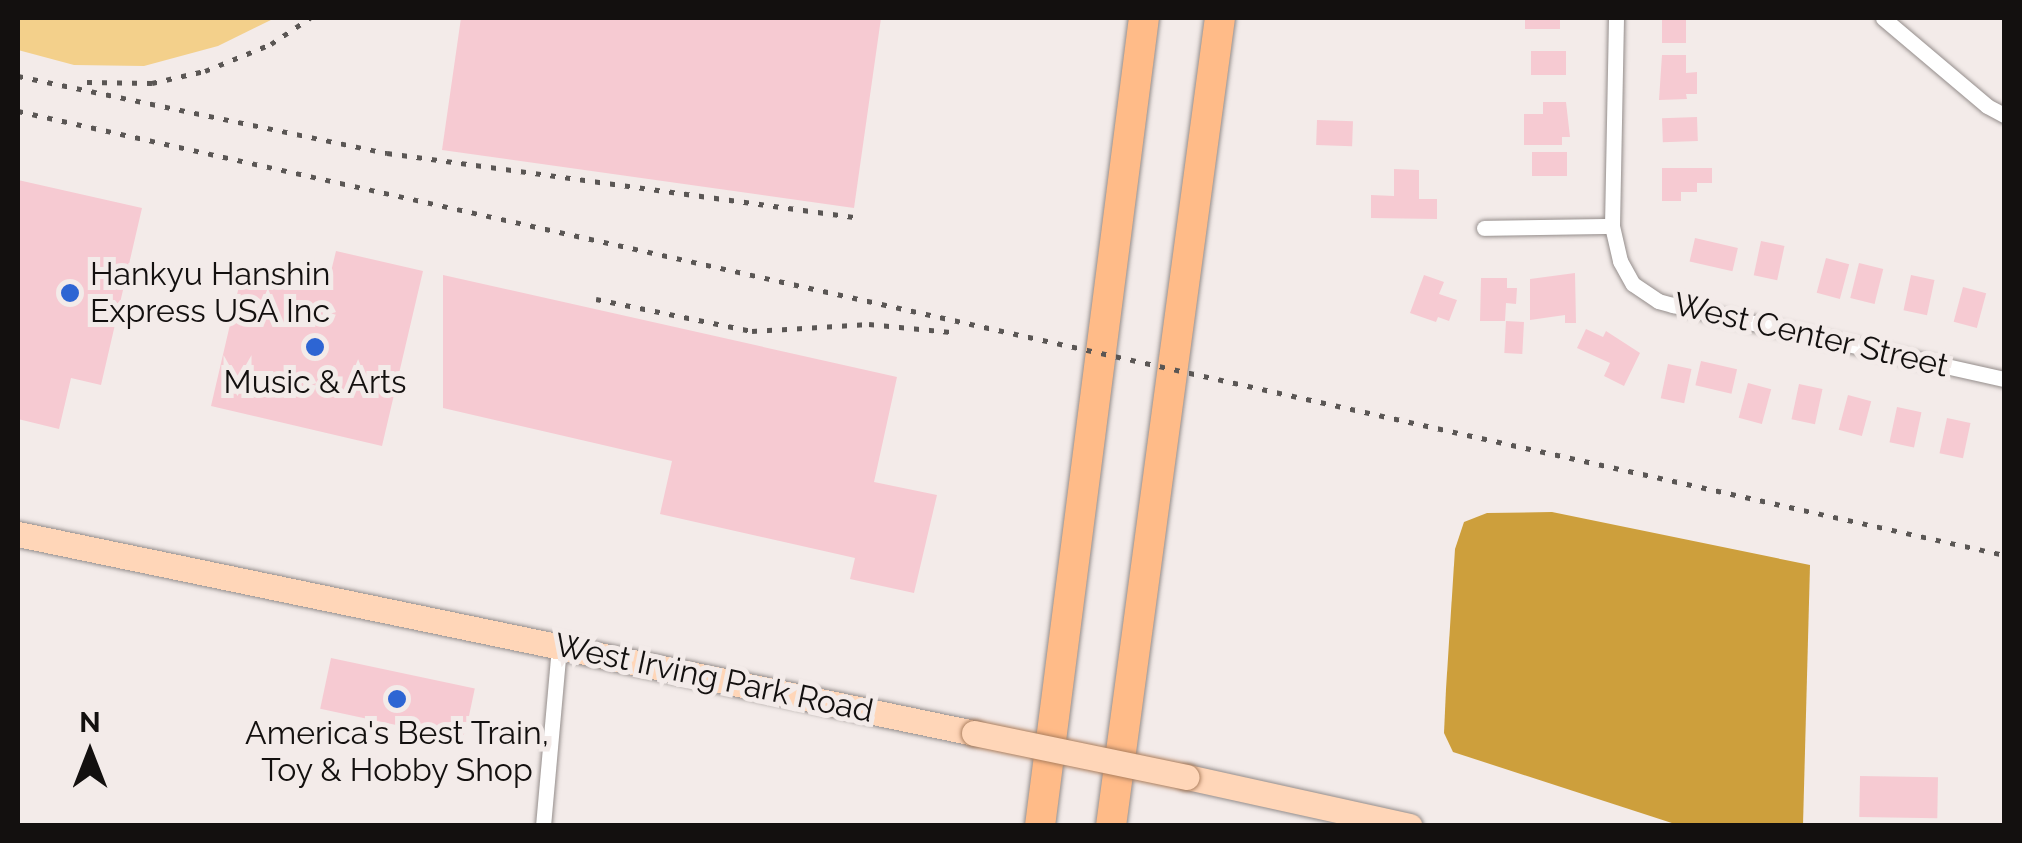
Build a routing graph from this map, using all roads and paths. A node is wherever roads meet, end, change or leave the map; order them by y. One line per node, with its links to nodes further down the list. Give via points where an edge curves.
1 (1144, 18): 10 (highway)
2 (1220, 18): 15 (highway)
3 (1616, 18): 6 (street, West Center Street)
4 (1883, 18): 5 (street)
5 (2004, 115)
6 (1612, 226): 7 (street); 8 (street, West Center Street, via 1626,275 1658,301)
7 (1484, 228)
8 (2004, 379)
9 (18, 534): 11 (main road, West Irving Park Road)
10 (1063, 636): 13 (highway); 14 (highway)
11 (560, 646): 12 (street); 16 (main road, West Irving Park Road, bridge)
12 (542, 826)
13 (1024, 826)
14 (1040, 826)
15 (1111, 826)
16 (1410, 826)

